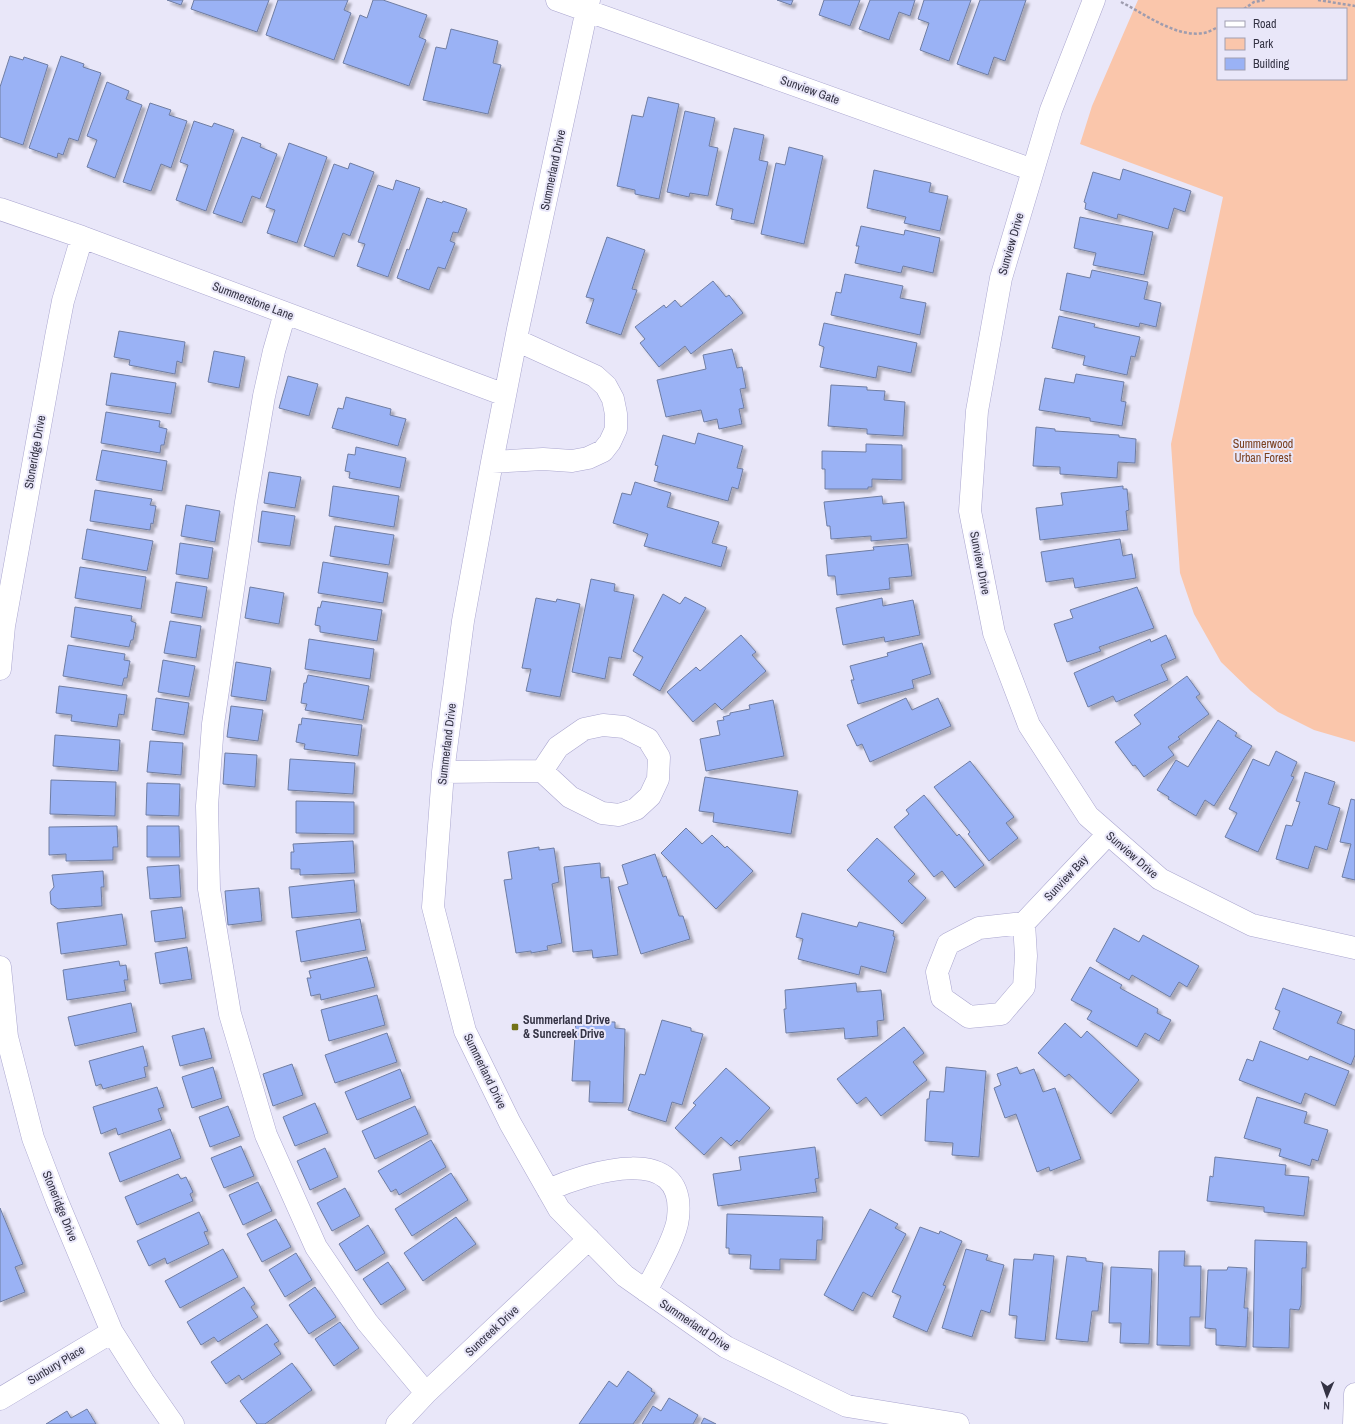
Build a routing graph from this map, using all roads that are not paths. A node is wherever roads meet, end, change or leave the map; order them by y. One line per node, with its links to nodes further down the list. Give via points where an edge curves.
1 (557, 0): 3 (street)
2 (1094, 0): 4 (street, Sunview Drive, via 1051,110)
3 (588, 6): 4 (street, Sunview Gate); 8 (street, Summerland Drive)
4 (1033, 170): 15 (street, Sunview Drive, via 1001,278 977,411 970,511 994,633 1029,725 1088,816)
5 (0, 209): 6 (street, Summerstone Lane)
6 (82, 237): 7 (street, Summerstone Lane); 11 (street, Stoneridge Drive, via 62,308)
7 (285, 313): 9 (street, Summerstone Lane); 23 (street, via 264,396 212,724 207,806 209,889 230,1014 266,1135 316,1247 367,1322)
8 (516, 340): 9 (street, Summerland Drive); 10 (street, via 595,376 606,386 613,400 616,429 603,451 588,458 572,461 543,459)
9 (505, 395): 10 (street, Summerland Drive)
10 (492, 462): 14 (street, Summerland Drive, via 463,621)
11 (2, 626): 12 (street, Stoneridge Drive)
12 (0, 669)
13 (542, 771): 13 (street, via 570,797 602,813 619,815 636,809 650,796 658,779 659,756 648,739 624,727 603,725 584,729 558,747); 14 (street)
14 (443, 772): 19 (street, Summerland Drive, via 435,915 465,1031 510,1124)
15 (1108, 834): 16 (street, Sunview Bay); 17 (street, Sunview Drive, via 1160,880 1252,925)
16 (1024, 923): 16 (street, via 978,928 948,944 937,972 942,998 969,1017 1002,1014 1024,987)
17 (1355, 948)
18 (0, 967): 22 (street, Stoneridge Drive, via 7,1038 33,1138)
19 (548, 1190): 20 (street, Summerland Drive, via 559,1209); 21 (street, via 576,1179 624,1168 652,1170 675,1186 679,1199 678,1220 665,1255)
20 (589, 1239): 21 (street, Summerland Drive, via 625,1276); 23 (street, Suncreek Drive)
21 (646, 1291): 28 (street, Summerland Drive, via 726,1348 847,1406)
22 (112, 1332): 25 (street, Sunbury Place); 26 (street, Stoneridge Drive)
23 (426, 1393): 27 (street, Suncreek Drive)
24 (1355, 1394): 29 (street)
25 (0, 1399)
26 (173, 1424)
27 (397, 1424)
28 (958, 1424)
29 (1354, 1424)

